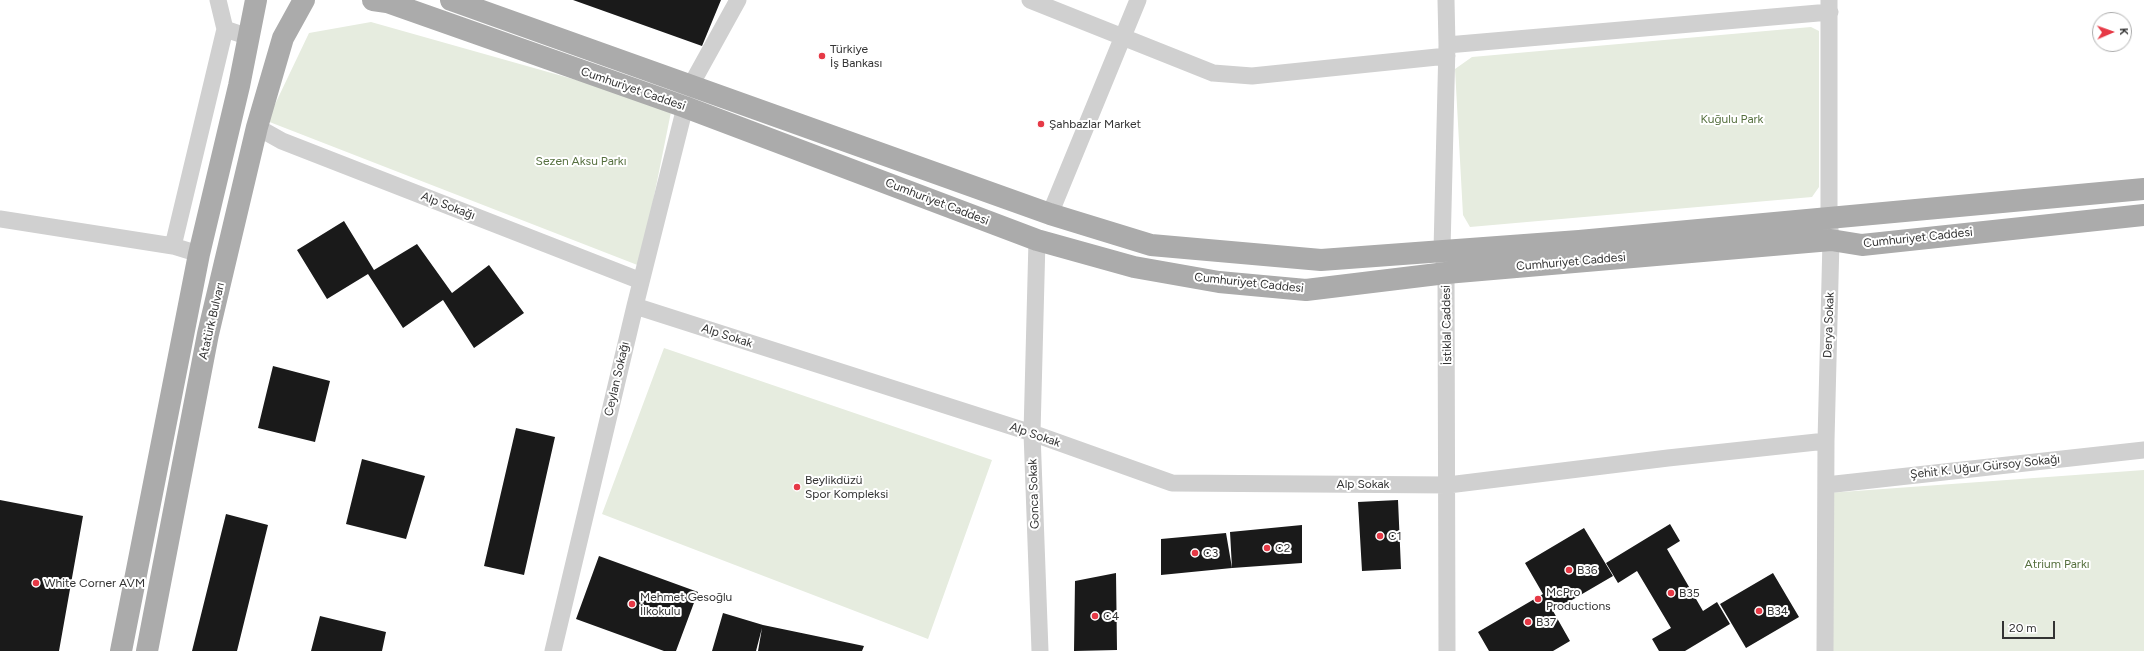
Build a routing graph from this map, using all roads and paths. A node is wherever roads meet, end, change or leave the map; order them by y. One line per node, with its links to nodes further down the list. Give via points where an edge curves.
1 (218, 0): 12 (street)
2 (228, 0): 12 (street)
3 (256, 0): 13 (main road, Atatürk Bulvarı)
4 (304, 0): 18 (main road, Atatürk Bulvarı, via 283,38)
5 (373, 0): 17 (main road, Cumhuriyet Caddesi, via 387,2)
6 (451, 0): 16 (main road, Cumhuriyet Caddesi)
7 (738, 0): 16 (street)
8 (1030, 0): 14 (street)
9 (1138, 0): 14 (street)
10 (1446, 0): 15 (street, İstiklal Caddesi)
11 (1829, 6): 15 (street); 23 (street, Derya Sokak)
12 (225, 29): 13 (street); 26 (street)
13 (249, 37): 28 (main road, Atatürk Bulvarı)
14 (1122, 37): 15 (street, via 1213,73 1252,76); 20 (street)
15 (1447, 51): 27 (street, İstiklal Caddesi)
16 (692, 85): 17 (main road); 20 (main road, Cumhuriyet Caddesi)
17 (685, 107): 24 (main road, Cumhuriyet Caddesi); 30 (street, Ceylan Sokağı)
18 (257, 127): 30 (street, Alp Sokağı, via 282,140); 38 (main road, Atatürk Bulvarı, via 208,334)
19 (2144, 189): 23 (main road, Cumhuriyet Caddesi)
20 (1050, 214): 24 (main road); 27 (main road, Cumhuriyet Caddesi, via 1151,244 1268,256 1321,260)
21 (2144, 215): 25 (main road, Cumhuriyet Caddesi, via 1862,245)
22 (0, 219): 26 (street)
23 (1829, 219): 25 (street, Derya Sokak); 27 (main road, Cumhuriyet Caddesi)
24 (1037, 240): 29 (main road, Cumhuriyet Caddesi, via 1134,267 1203,280 1306,290); 32 (street, Gonca Sokak)
25 (1831, 240): 29 (main road, Cumhuriyet Caddesi); 33 (street, Derya Sokak)
26 (174, 246): 28 (street)
27 (1442, 250): 29 (street, İstiklal Caddesi)
28 (200, 254): 37 (main road, Atatürk Bulvarı)
29 (1446, 273): 35 (street, İstiklal Caddesi)
30 (641, 281): 31 (street, Ceylan Sokağı)
31 (634, 306): 32 (street, Alp Sokak); 39 (street, Ceylan Sokağı)
32 (1032, 433): 35 (street, Alp Sokak, via 1172,483); 40 (street, Gonca Sokak)
33 (1826, 441): 35 (street, Alp Sokak); 36 (street, Derya Sokak)
34 (2144, 450): 36 (street, Şehit K. Uğur Gürsoy Sokağı)
35 (1448, 485): 41 (street, İstiklal Caddesi)
36 (1826, 485): 42 (street, Derya Sokak)
37 (121, 651)
38 (147, 651)
39 (553, 651)
40 (1040, 651)
41 (1447, 651)
42 (1825, 651)

